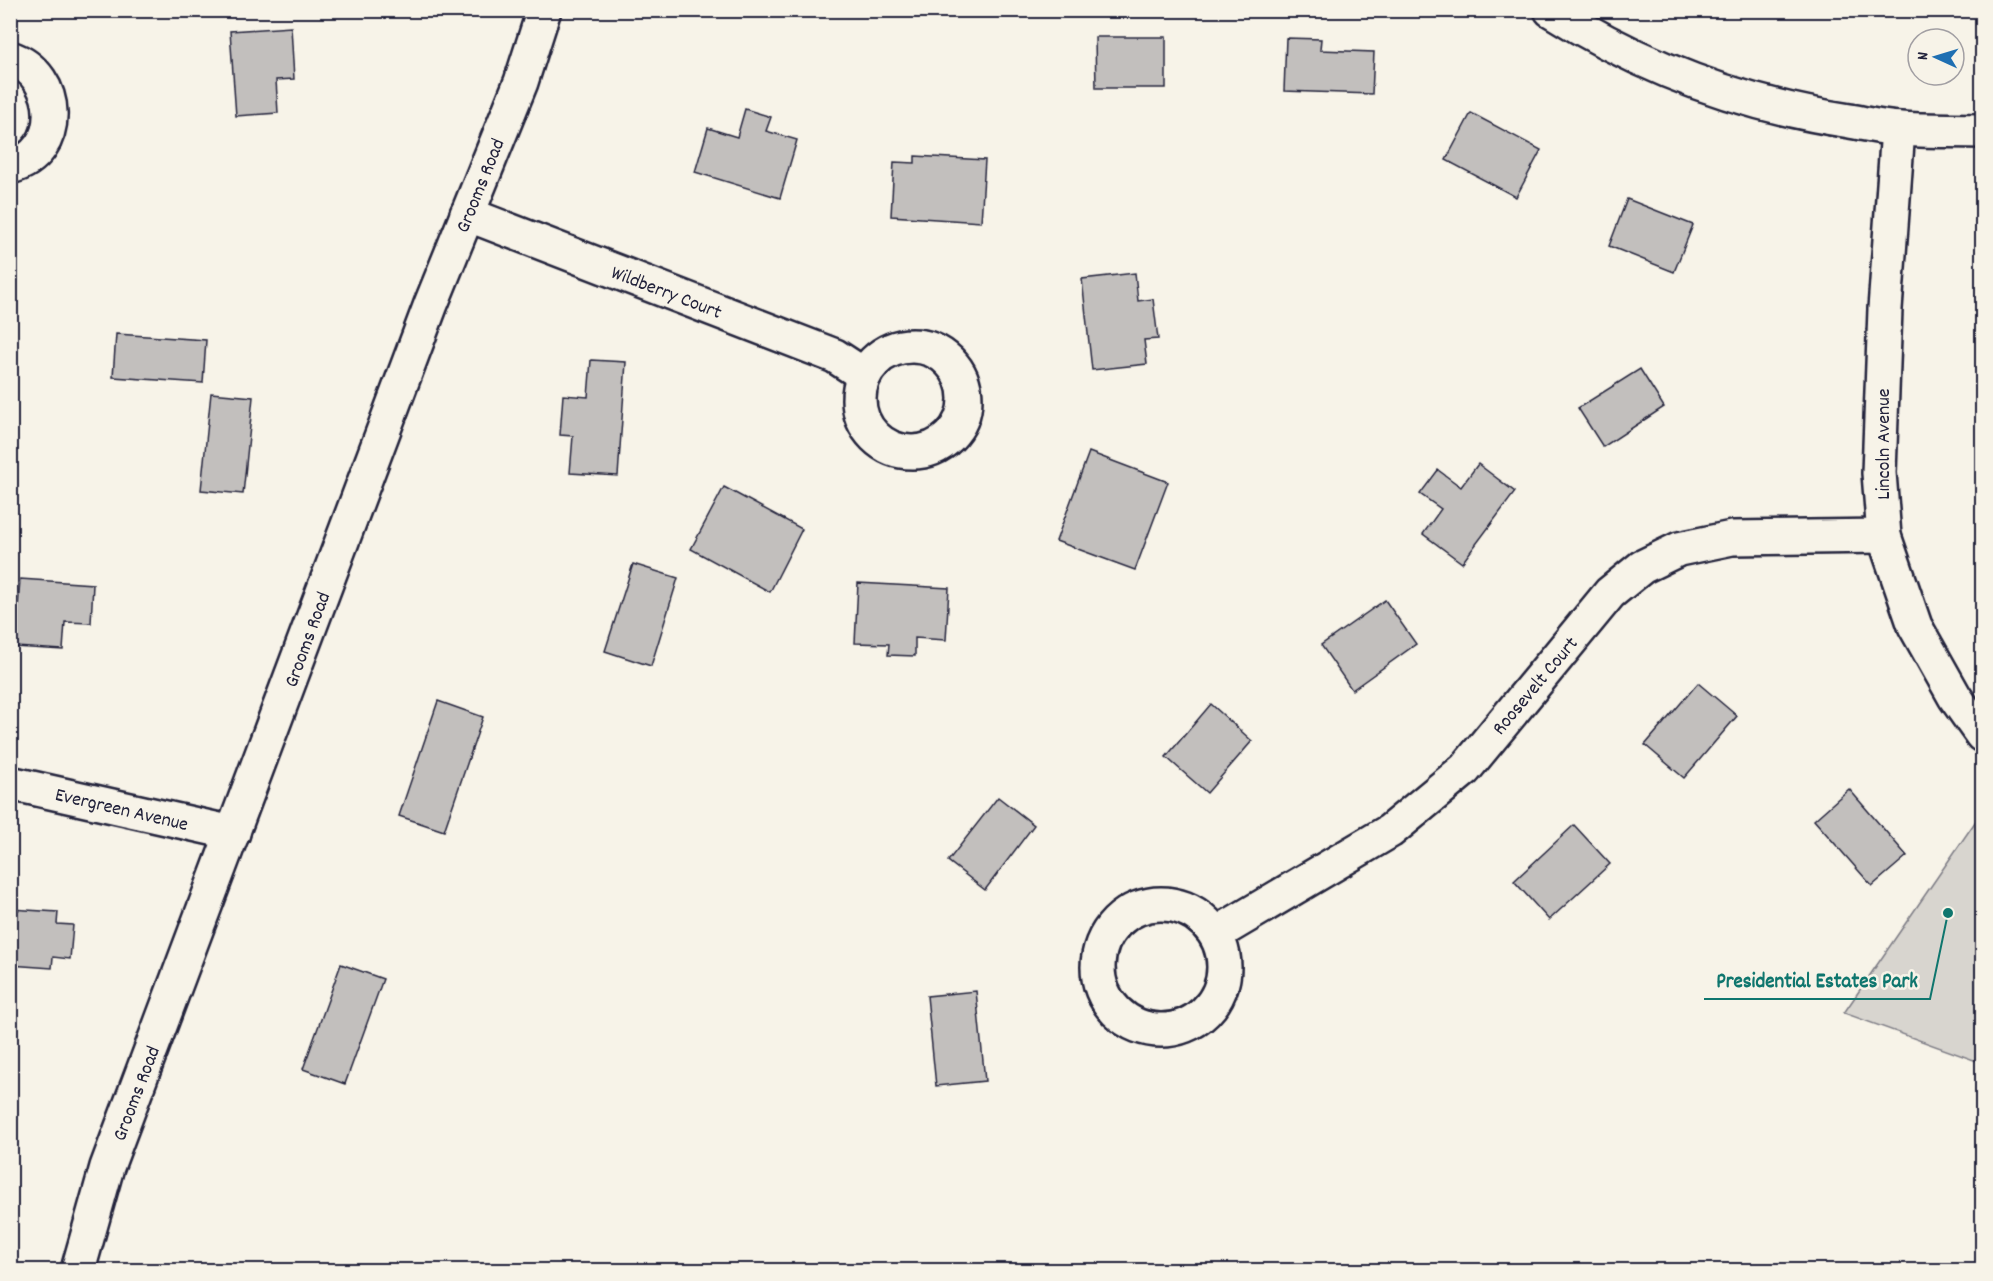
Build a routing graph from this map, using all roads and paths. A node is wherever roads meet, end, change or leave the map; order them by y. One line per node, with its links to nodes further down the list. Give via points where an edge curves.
1 (544, 10): 7 (street, Grooms Road, via 521,82)
2 (1551, 10): 4 (street, via 1639,58 1718,91 1811,116)
3 (10, 58): 6 (street, via 31,69 51,102 51,122 44,141 32,156)
4 (1898, 129): 5 (street); 9 (street, Lincoln Avenue, via 1885,309 1879,473)
5 (1983, 131)
6 (10, 167)
7 (467, 214): 8 (street, Wildberry Court, via 835,356); 12 (street, Grooms Road)
8 (864, 375)
9 (1884, 536): 10 (street, Lincoln Avenue, via 1915,626 1955,698); 13 (street, Roosevelt Court, via 1732,538 1679,549 1642,567 1610,593 1465,769 1390,831)
10 (1983, 735)
11 (10, 783): 12 (street, Evergreen Avenue)
12 (233, 833): 14 (street, Grooms Road, via 107,1167)
13 (1216, 934)
14 (78, 1270)

